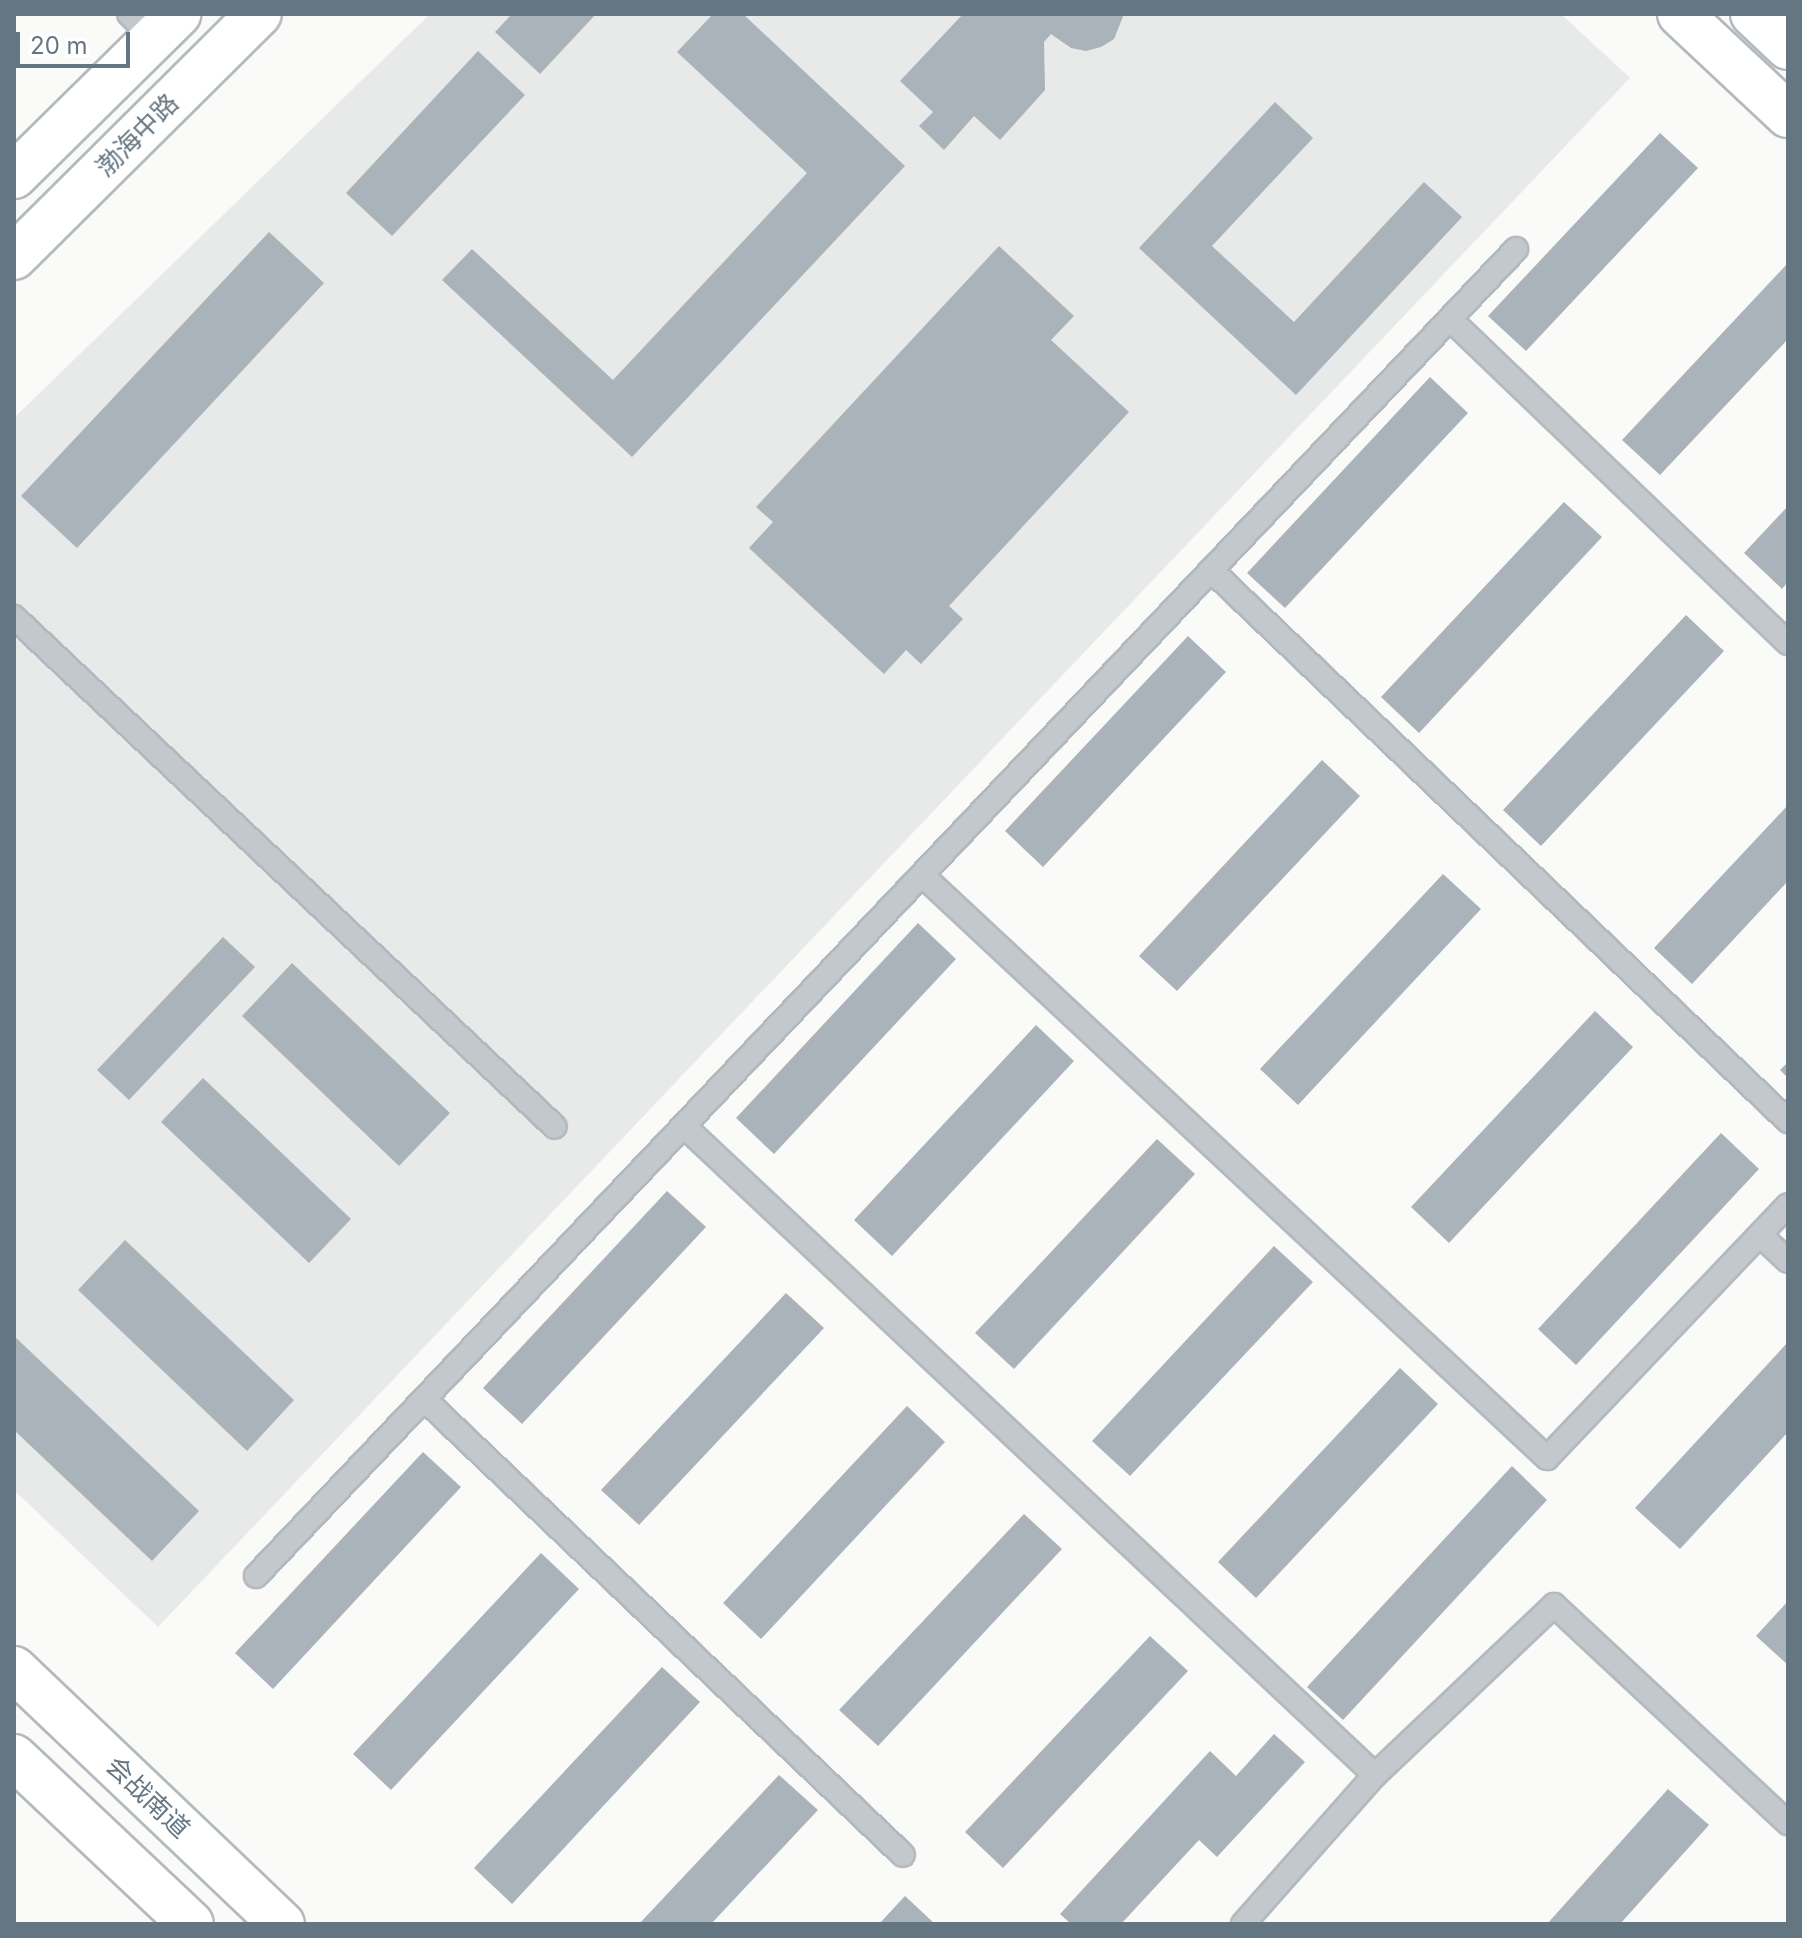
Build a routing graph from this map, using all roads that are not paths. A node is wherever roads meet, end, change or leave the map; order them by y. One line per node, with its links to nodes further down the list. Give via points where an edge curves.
1 (259, 14): 9 (main road, 渤海中路)
2 (1680, 14): 6 (main road)
3 (1753, 14): 5 (main road)
4 (154, 22): 7 (main road)
5 (1788, 47)
6 (1788, 115)
7 (14, 176)
8 (1516, 249): 10 (lane)
9 (14, 257)
10 (1450, 319): 11 (lane); 13 (lane)
11 (1211, 570): 14 (lane); 15 (lane)
12 (14, 617): 17 (lane)
13 (1788, 643)
14 (922, 875): 16 (lane); 19 (lane, via 1547,1458)
15 (1788, 1121)
16 (684, 1126): 21 (lane); 25 (lane)
17 (555, 1127)
18 (1788, 1205): 19 (lane)
19 (1760, 1235): 20 (lane)
20 (1788, 1261)
21 (424, 1399): 22 (lane); 27 (lane)
22 (256, 1576)
23 (14, 1669): 29 (main road, 会战南道)
24 (14, 1757): 28 (main road)
25 (1375, 1775): 26 (lane, via 1554,1605); 30 (lane)
26 (1788, 1823)
27 (903, 1855)
28 (191, 1924)
29 (282, 1924)
30 (1243, 1924)

